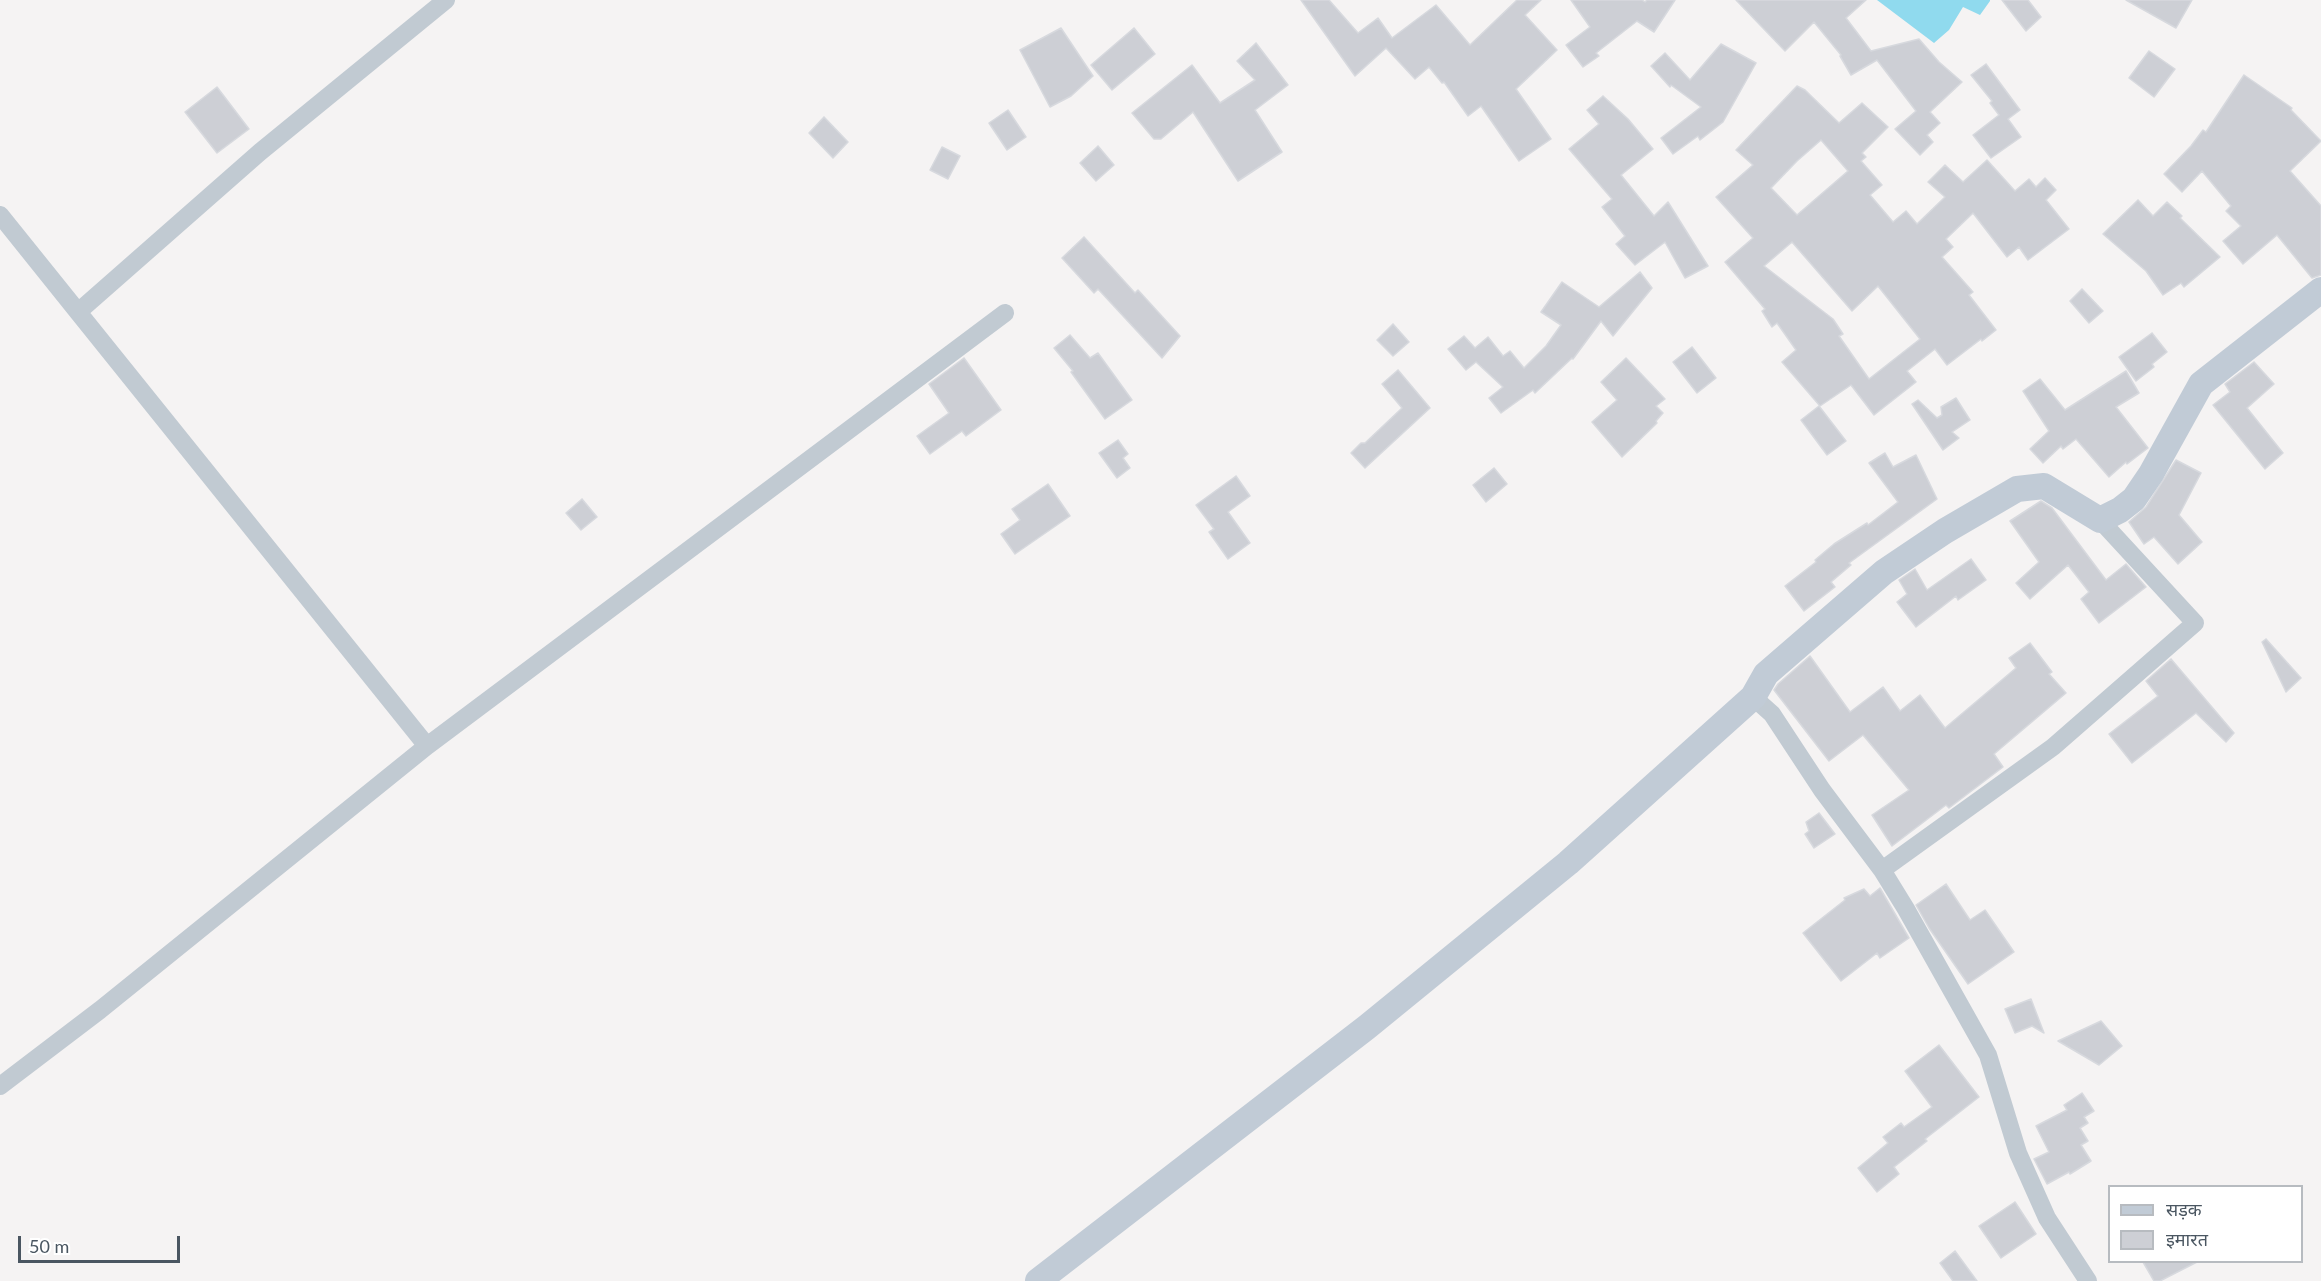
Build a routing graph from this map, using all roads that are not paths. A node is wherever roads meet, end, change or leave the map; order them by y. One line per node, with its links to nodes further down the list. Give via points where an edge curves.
1 (446, 0): 4 (street, via 260,152)
2 (0, 215): 4 (street)
3 (2321, 290): 6 (street, via 2201,384 2141,492 2120,510)
4 (78, 312): 8 (street)
5 (1005, 313): 8 (street)
6 (2100, 520): 7 (street, via 2044,486 2017,489 1884,572 1766,674); 9 (street, via 2195,623 2053,747)
7 (1753, 696): 9 (street, via 1772,714); 11 (street, via 1568,863 1357,1034)
8 (427, 746): 10 (street)
9 (1882, 870): 12 (street, via 1988,1055 2018,1153 2047,1218)
10 (0, 1086)
11 (1038, 1281)
12 (2088, 1281)

